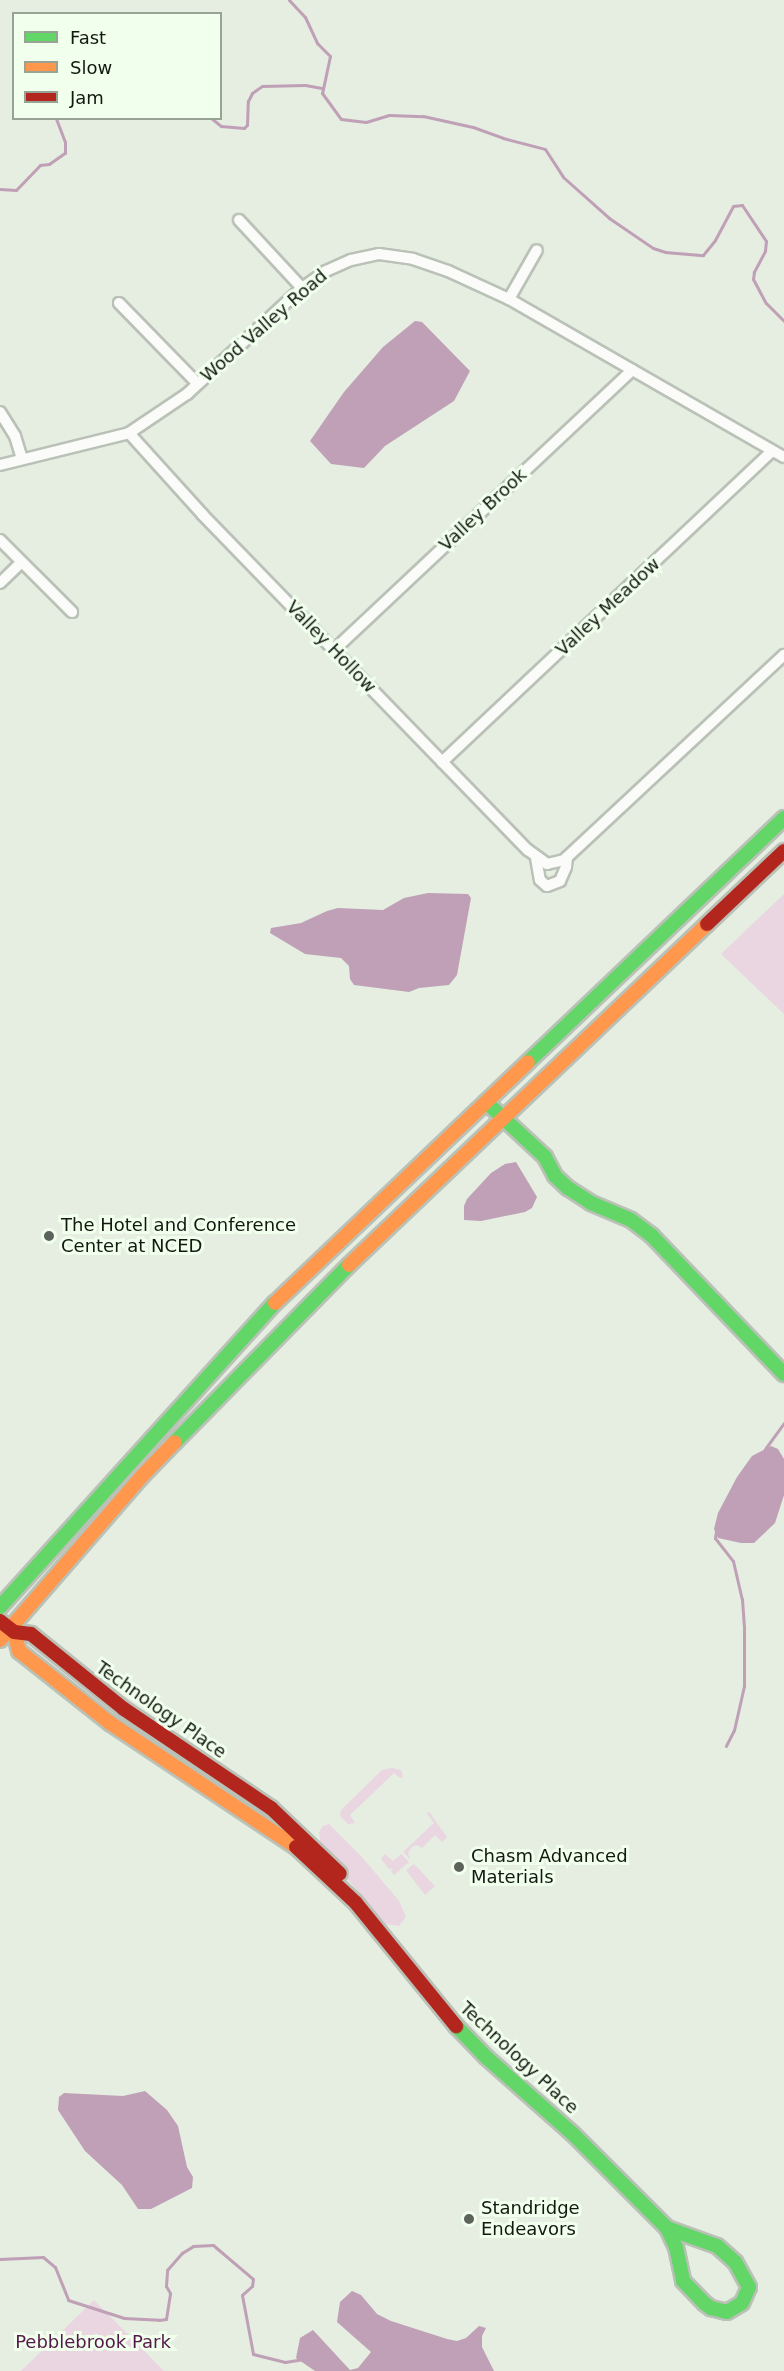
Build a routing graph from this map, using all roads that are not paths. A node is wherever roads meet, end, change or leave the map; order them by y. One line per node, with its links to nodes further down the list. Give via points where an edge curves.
1 (239, 220): 3 (street)
2 (537, 250): 4 (street)
3 (302, 288): 4 (street, Wood Valley Road, via 326,271 378,254 413,259 448,271); 7 (street, Wood Valley Road)
4 (509, 299): 6 (street, Wood Valley Road)
5 (119, 303): 7 (street)
6 (632, 370): 10 (street, Wood Valley Road); 18 (street, Valley Brook)
7 (197, 383): 9 (street, Wood Valley Road, via 164,411)
8 (0, 412): 12 (street, via 15,436)
9 (129, 433): 12 (street, Wood Valley Road); 18 (street, Valley Hollow)
10 (772, 451): 11 (street, Wood Valley Road); 20 (street, Valley Meadow)
11 (784, 457)
12 (22, 459): 13 (street, Wood Valley Road)
13 (0, 465)
14 (0, 540): 15 (street)
15 (22, 562): 16 (street); 17 (street)
16 (0, 583)
17 (72, 612)
18 (334, 650): 20 (street, Valley Hollow)
19 (784, 655): 23 (street, Valley Hollow)
20 (442, 762): 24 (street, Valley Hollow)
21 (784, 818): 25 (main road)
22 (784, 851): 26 (main road)
23 (567, 857): 24 (street, via 553,865); 24 (street, Valley Hollow, via 560,881 547,886 540,880)
24 (536, 858)
25 (486, 1101): 26 (main road); 28 (main road, via 267,1311)
26 (504, 1118): 27 (main road, via 545,1157 555,1176 568,1188 631,1220 652,1236); 29 (main road, via 368,1246 142,1476)
27 (784, 1374)
28 (0, 1607)
29 (8, 1627): 30 (main road); 31 (main road, Technology Place, via 19,1651 110,1723 286,1838); 31 (main road, Technology Place, via 31,1634 124,1709 271,1808 342,1876)
30 (0, 1640)
31 (356, 1903): 32 (main road, Technology Place, via 448,2017)
32 (667, 2229): 32 (main road, Technology Place, via 676,2247 683,2281 704,2302 727,2312 742,2303 749,2287 735,2262 706,2240)

